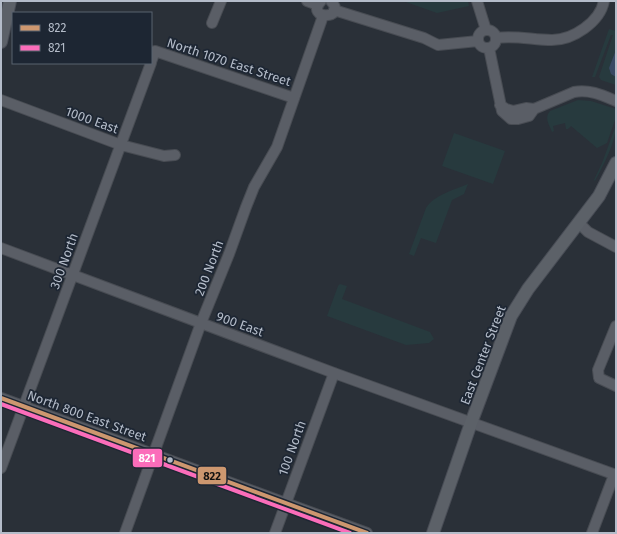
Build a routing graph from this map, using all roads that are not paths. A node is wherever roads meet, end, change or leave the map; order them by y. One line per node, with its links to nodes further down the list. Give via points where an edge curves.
1 (10, 1): 13 (main road)
2 (220, 1): 9 (street)
3 (307, 1): 6 (street)
4 (477, 1): 10 (street)
5 (604, 1): 11 (street, via 596,18 584,29 565,38)
6 (320, 3): 8 (street, via 318,10)
7 (333, 5): 8 (street, via 331,14); 12 (street, via 438,45)
8 (323, 16): 18 (street, 200 North)
9 (212, 23)
10 (486, 30): 11 (street, via 492,32); 12 (street, via 480,33)
11 (496, 38): 14 (street, via 494,45)
12 (478, 41): 14 (street, via 480,46)
13 (1, 42)
14 (489, 48): 20 (street, via 500,105 506,109 534,109 580,91 595,92)
15 (155, 51): 16 (street, 300 North); 18 (street, North 1070 East Street)
16 (152, 59)
17 (150, 64): 21 (street, 300 North)
18 (294, 98): 28 (street, 200 North, via 277,147 251,194)
19 (1, 100): 21 (street, 1000 East)
20 (616, 100)
21 (121, 144): 22 (street, 1000 East, via 164,156); 27 (street, 300 North)
22 (175, 155)
23 (616, 163): 24 (main road, East Center Street, via 604,188)
24 (578, 223): 25 (street, via 588,232); 34 (main road, East Center Street, via 517,306 505,330)
25 (616, 247)
26 (1, 248): 27 (street, 900 East)
27 (73, 275): 28 (street, 900 East); 33 (street, 300 North)
28 (201, 323): 30 (street, 900 East); 35 (street, 200 North)
29 (616, 326): 31 (street, via 598,370 599,378)
30 (334, 373): 34 (street, 900 East); 38 (street, 100 North)
31 (616, 386)
32 (1, 398): 33 (street, North 800 East Street)
33 (25, 406): 35 (street, North 800 East Street); 36 (street, 300 North)
34 (471, 423): 37 (street, 900 East); 42 (main road, East Center Street)
35 (154, 454): 38 (street, North 800 East Street); 39 (street, 200 North)
36 (1, 468)
37 (615, 475): 43 (street)
38 (286, 503): 40 (street, 100 North); 41 (street, North 800 East Street)
39 (125, 533)
40 (275, 533)
41 (367, 533)
42 (433, 533)
43 (592, 533)

